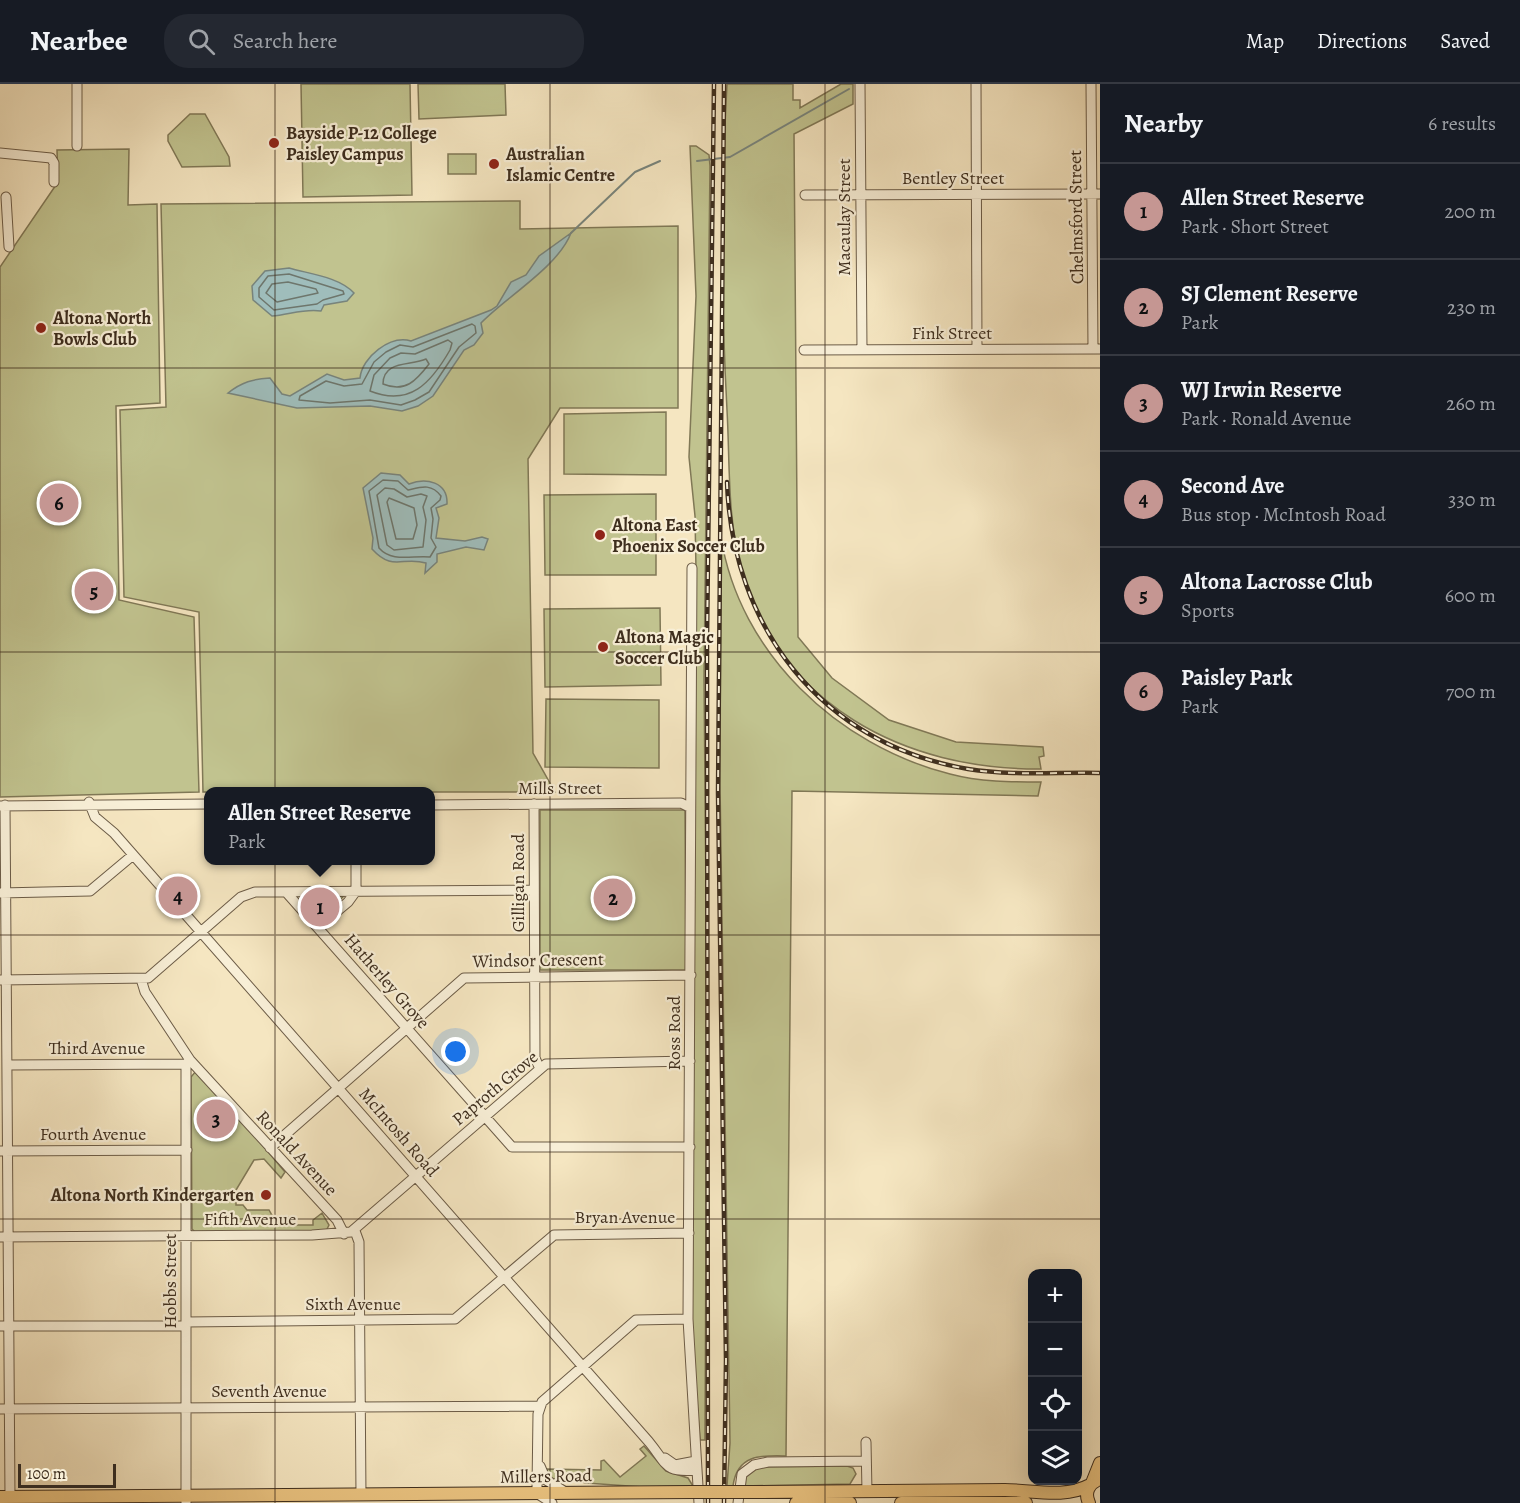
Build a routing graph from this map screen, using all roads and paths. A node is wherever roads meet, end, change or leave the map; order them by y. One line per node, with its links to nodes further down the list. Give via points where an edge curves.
1 (77, 84): 5 (street)
2 (860, 84): 12 (street, Macaulay Street)
3 (976, 84): 8 (street)
4 (1091, 84): 9 (street, Chelmsford Street)
5 (77, 146)
6 (0, 153): 7 (street, via 51,158)
7 (54, 182)
8 (976, 194): 9 (street, Bentley Street); 12 (street, Bentley Street); 14 (street)
9 (1096, 194): 15 (street, Chelmsford Street)
10 (6, 195): 13 (street)
11 (806, 195): 12 (street, Bentley Street)
12 (861, 195): 17 (street, Macaulay Street)
13 (9, 247)
14 (977, 349): 15 (street, Fink Street); 17 (street, Fink Street)
15 (1097, 349)
16 (804, 350): 17 (street, Fink Street)
17 (862, 350)
18 (692, 568): 25 (street, Ross Road)
19 (89, 804): 20 (street); 24 (street); 26 (street, McIntosh Road, via 95,817)
20 (101, 804): 21 (street); 26 (street, McIntosh Road)
21 (204, 804)
22 (435, 804): 23 (street, Mills Street)
23 (534, 804): 25 (street, Mills Street, via 681,803); 29 (street, Gilligan Road)
24 (3, 806): 32 (street)
25 (689, 807): 35 (street, Ross Road)
26 (114, 833): 27 (street, McIntosh Road)
27 (133, 855): 32 (street, via 90,891); 34 (street, McIntosh Road)
28 (356, 865): 30 (street)
29 (534, 890): 30 (street); 36 (street, Gilligan Road)
30 (356, 891): 31 (street); 33 (street)
31 (286, 892): 33 (street, Hatherley Grove); 34 (street, via 247,893)
32 (3, 893): 38 (street)
33 (318, 927): 39 (street, Hatherley Grove)
34 (201, 933): 37 (street, via 154,974); 44 (street, McIntosh Road)
35 (691, 975): 36 (street, Windsor Crescent); 40 (street, Ross Road)
36 (535, 976): 39 (street, Windsor Crescent, via 464,978); 43 (street, Gilligan Road, via 535,1058)
37 (141, 979): 38 (street); 41 (street, Ronald Avenue)
38 (4, 980): 42 (street)
39 (406, 1029): 44 (street, Windsor Crescent); 45 (street, Hatherley Grove)
40 (690, 1061): 43 (street, Paproth Grove, via 556,1062); 46 (street, Ross Road)
41 (188, 1062): 42 (street, Third Avenue); 47 (street, Ronald Avenue); 48 (street, Hobbs Street)
42 (8, 1065): 49 (street)
43 (540, 1069): 45 (street, Paproth Grove)
44 (338, 1088): 47 (street, Windsor Crescent); 50 (street, McIntosh Road)
45 (485, 1117): 46 (street, Hatherley Grove, via 507,1144 516,1148); 50 (street, Paproth Grove)
46 (690, 1147): 52 (street, Ross Road)
47 (270, 1148): 53 (street, Ronald Avenue, via 337,1220)
48 (187, 1150): 49 (street, Fourth Avenue); 54 (street, Hobbs Street)
49 (4, 1151): 55 (street)
50 (416, 1177): 51 (street, Paproth Grove); 56 (street, McIntosh Road)
51 (355, 1231): 53 (street, Fifth Avenue); 58 (street, via 359,1242)
52 (689, 1233): 56 (street, Bryan Avenue, via 554,1235); 57 (street, Ross Road)
53 (344, 1234): 54 (street, Fifth Avenue)
54 (187, 1236): 55 (street, Fifth Avenue); 59 (street, Hobbs Street)
55 (5, 1237): 60 (street)
56 (504, 1278): 58 (street, Sixth Avenue, via 455,1319); 61 (street, McIntosh Road)
57 (688, 1319): 61 (street, via 636,1320); 70 (street, Ross Road)
58 (360, 1321): 59 (street, Sixth Avenue); 63 (street)
59 (186, 1324): 60 (street, Sixth Avenue); 65 (street, Hobbs Street)
60 (5, 1326): 64 (street)
61 (582, 1367): 62 (street); 70 (street, McIntosh Road, via 658,1453 675,1465)
62 (539, 1406): 63 (street, Seventh Avenue); 67 (street)
63 (360, 1407): 65 (street, Seventh Avenue); 75 (street)
64 (5, 1408): 65 (street, Seventh Avenue); 76 (street)
65 (186, 1408): 78 (street, Hobbs Street)
66 (866, 1442): 68 (street)
67 (538, 1455): 73 (street, via 545,1479); 74 (street)
68 (866, 1461): 72 (street); 82 (street, via 754,1465 742,1474)
69 (1100, 1463): 71 (main road)
70 (697, 1466): 77 (street, Ross Road)
71 (1094, 1482): 72 (main road, Millers Road, via 1077,1492 1059,1493); 88 (main road, via 1087,1495)
72 (867, 1492): 77 (main road, Millers Road, bridge, via 748,1492)
73 (568, 1493): 74 (main road, Millers Road); 77 (main road, Millers Road)
74 (538, 1494): 79 (main road, Millers Road); 81 (street)
75 (361, 1495): 78 (main road, Millers Road); 79 (main road, Millers Road)
76 (5, 1497): 80 (main road, Millers Road)
77 (697, 1498)
78 (186, 1499): 80 (main road, Millers Road)
79 (444, 1499)
80 (63, 1500)
81 (552, 1503)
82 (738, 1503)
83 (796, 1503): 84 (main road)
84 (818, 1503): 85 (main road)
85 (850, 1503)
86 (901, 1503): 87 (main road)
87 (1026, 1503)
88 (1089, 1503)

